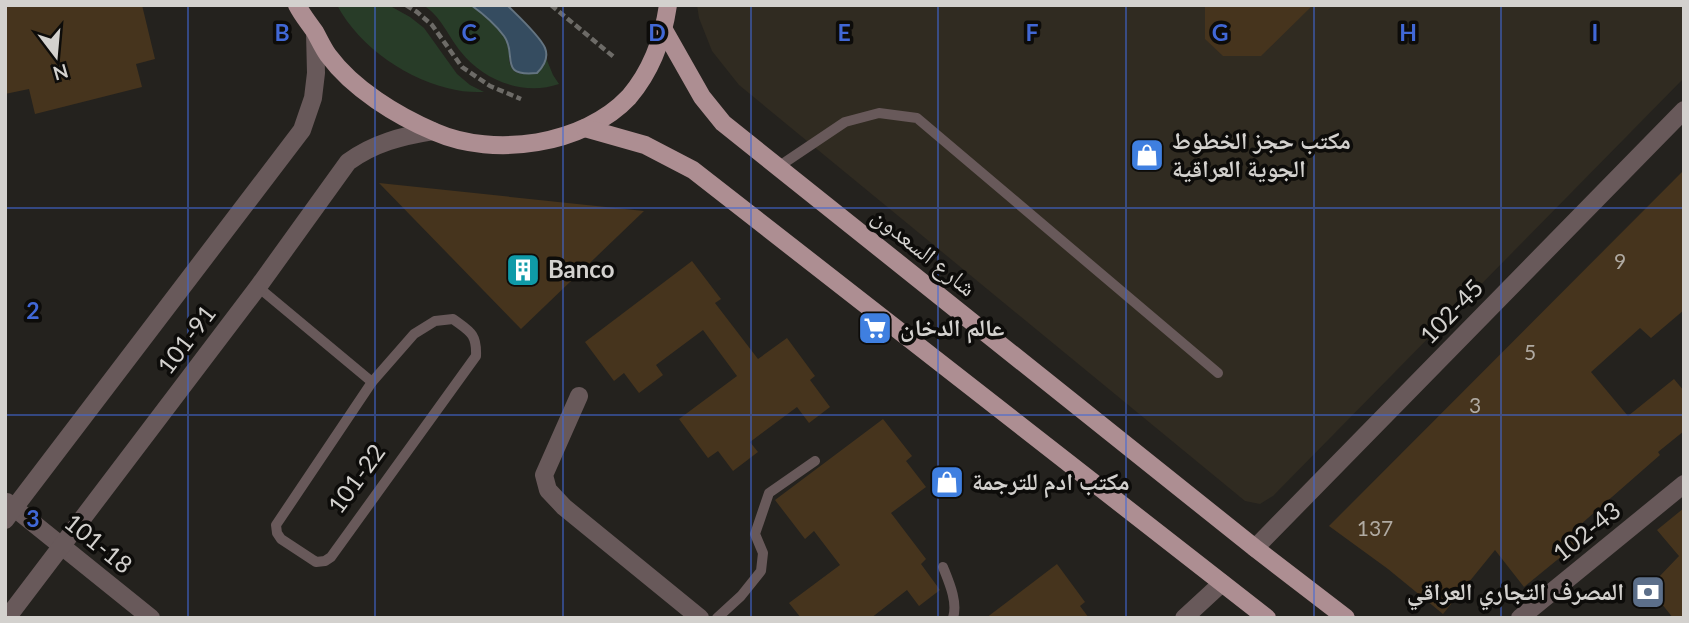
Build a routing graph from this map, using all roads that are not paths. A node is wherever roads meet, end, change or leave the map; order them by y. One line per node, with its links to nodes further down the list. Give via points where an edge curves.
1 (297, 5): 4 (main road)
2 (668, 5): 3 (main road)
3 (664, 30): 6 (main road, via 644,78 628,98); 8 (main road, شارع السعدون, via 702,97 723,123)
4 (314, 32): 7 (main road, via 328,55 368,93); 15 (street, 101-91, via 313,98 302,130)
5 (1684, 110): 17 (street, 102-45)
6 (585, 128): 7 (main road, via 512,145 486,144); 19 (main road, via 645,145 693,170)
7 (433, 131): 9 (street, 101-91, via 364,150 348,162)
8 (778, 167): 10 (lane, via 845,122 879,113 917,118); 17 (main road, شارع السعدون)
9 (258, 287): 11 (lane); 16 (street, 101-91)
10 (1218, 373)
11 (372, 382): 11 (lane, 101-22, via 414,334 435,321 453,319 473,334 476,356 331,557 316,562 281,539 276,525)
12 (579, 396): 22 (street, via 544,475 548,490)
13 (815, 461): 23 (lane, via 769,493 755,534 763,553 761,571)
14 (1684, 484): 28 (street, 102-43)
15 (8, 510): 16 (street, 101-18)
16 (61, 545): 20 (street, 101-91); 21 (street, 101-18)
17 (1255, 548): 27 (main road, شارع السعدون)
18 (943, 567): 24 (lane, via 951,587)
19 (1222, 583): 25 (street); 26 (main road)
20 (7, 618)
21 (151, 618)
22 (700, 618)
23 (717, 618)
24 (953, 618)
25 (1184, 618)
26 (1267, 618)
27 (1346, 618)
28 (1520, 618)

